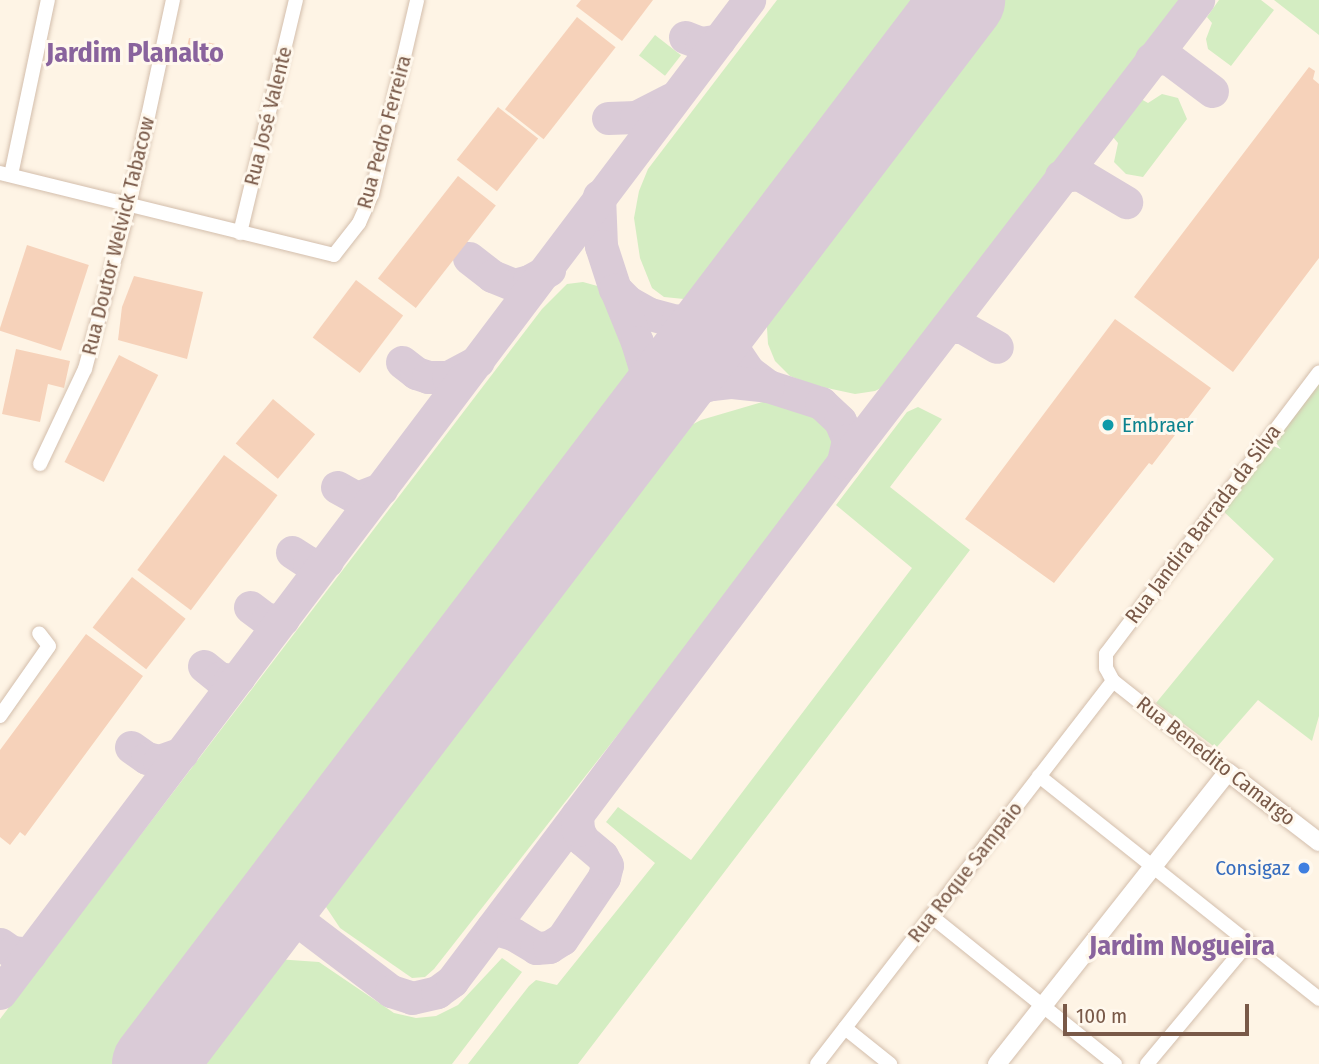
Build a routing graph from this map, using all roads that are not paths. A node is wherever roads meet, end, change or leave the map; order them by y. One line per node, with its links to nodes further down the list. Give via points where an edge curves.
1 (48, 0): 5 (street)
2 (173, 0): 6 (street, Rua Doutor Welvick Tabacow)
3 (296, 0): 7 (street, Rua José Valente)
4 (417, 0): 7 (street, Rua Pedro Ferreira, via 372,194 359,223 334,256)
5 (5, 174): 6 (street)
6 (129, 205): 7 (street); 9 (street, Rua Doutor Welvick Tabacow, via 85,369)
7 (240, 233)
8 (1319, 372): 11 (street, Rua Jandira Barrada da Silva, via 1114,641 1106,654 1106,668)
9 (40, 464)
10 (39, 633): 12 (street, via 49,646)
11 (1113, 681): 13 (street, Rua Benedito Camargo); 14 (street, Rua Roque Sampaio)
12 (0, 716)
13 (1228, 772): 15 (street, Rua Benedito Camargo); 16 (street)
14 (1039, 776): 16 (street); 17 (street, Rua Roque Sampaio)
15 (1319, 842)
16 (1153, 866): 18 (street); 20 (street)
17 (931, 916): 20 (street); 21 (street, Rua Roque Sampaio)
18 (1248, 943): 19 (street); 26 (street)
19 (1319, 999)
20 (1041, 1005): 24 (street); 25 (street)
21 (845, 1028): 22 (street, Rua Roque Sampaio); 23 (street)
22 (817, 1064)
23 (890, 1064)
24 (997, 1064)
25 (1115, 1064)
26 (1147, 1064)

